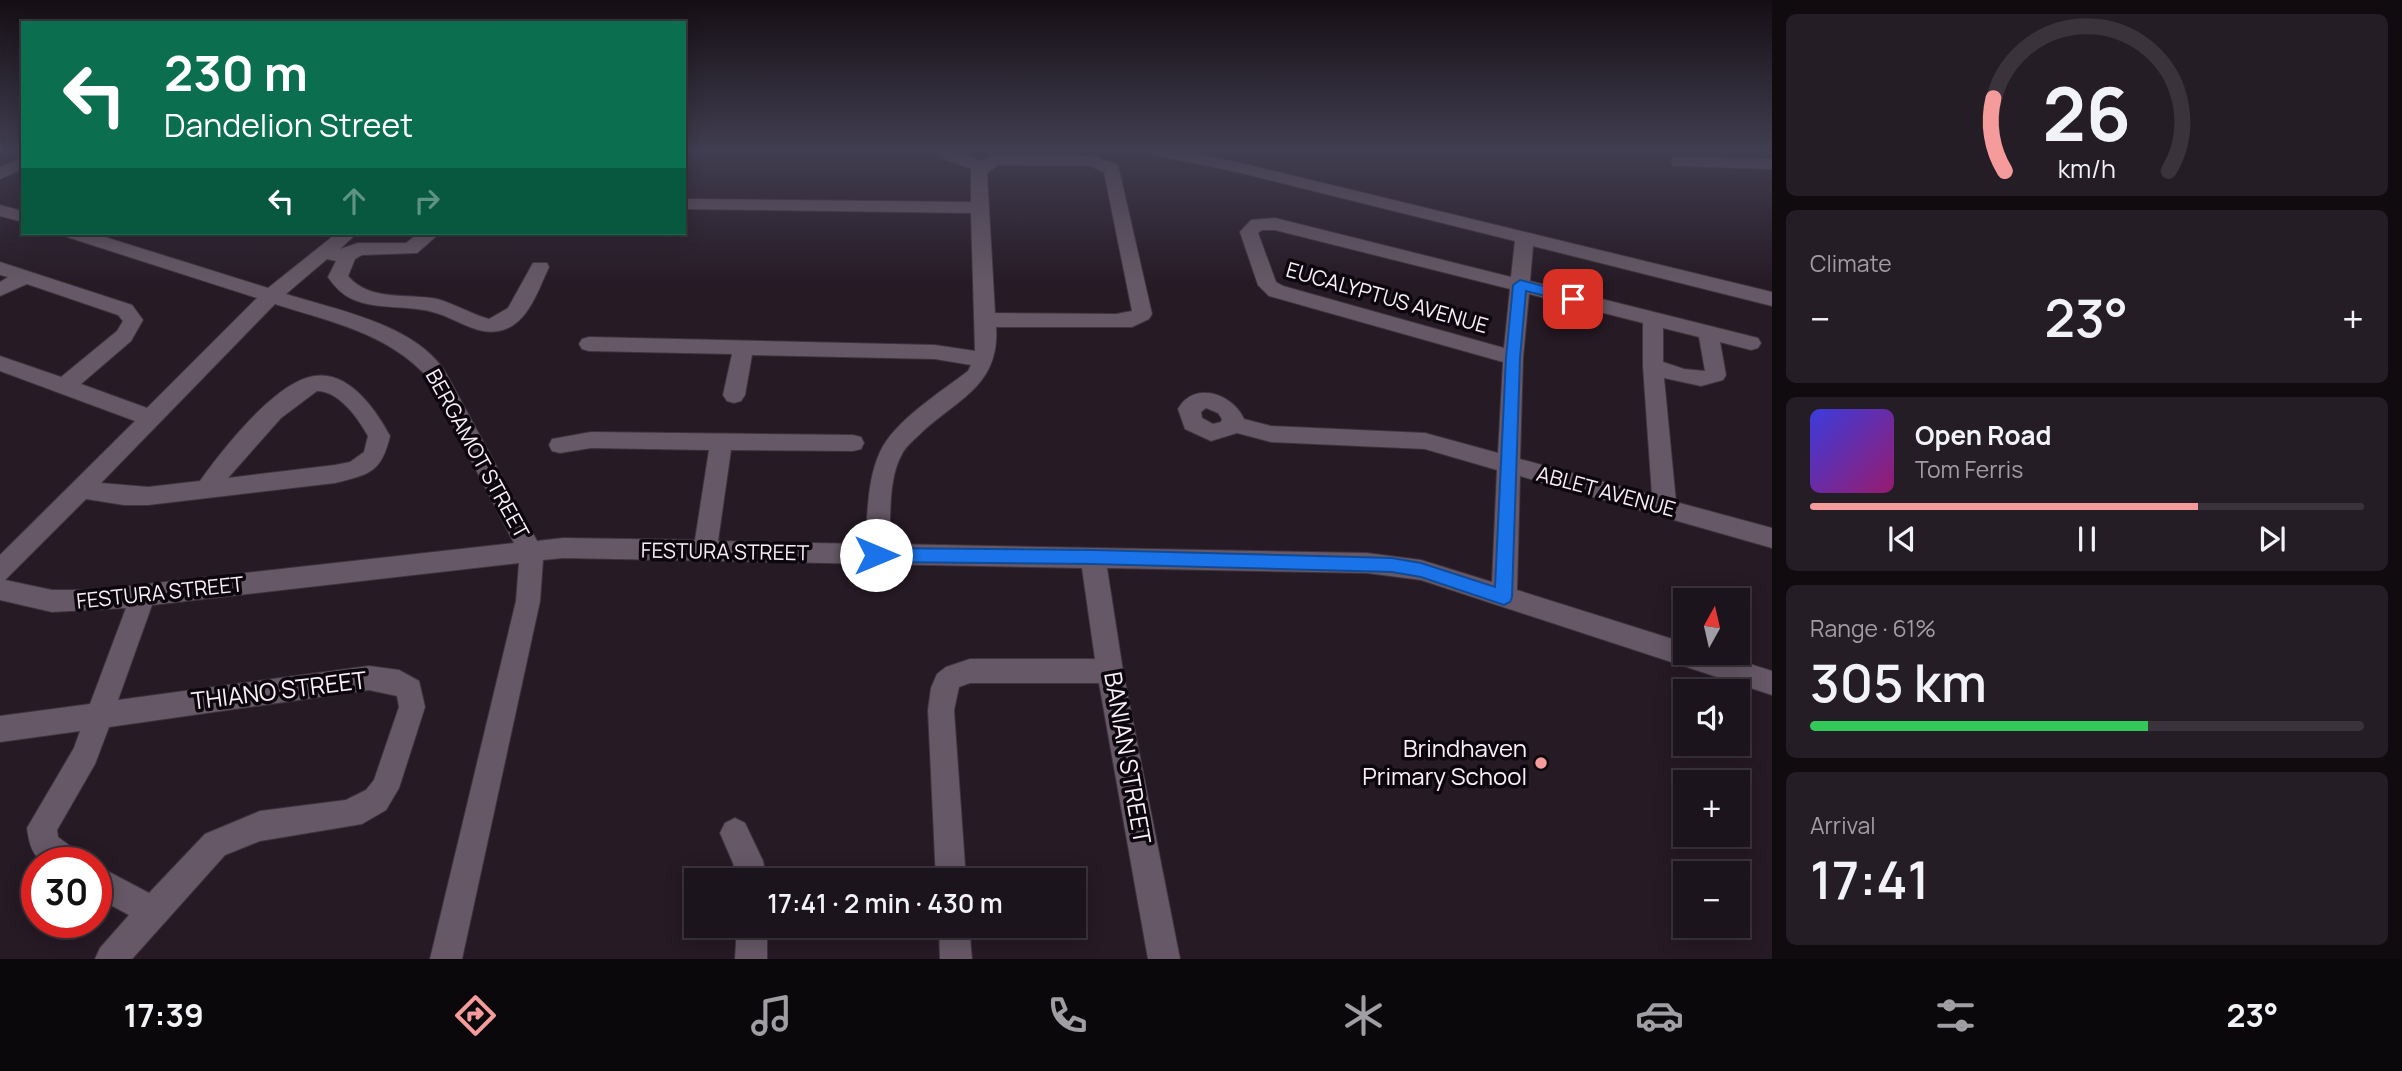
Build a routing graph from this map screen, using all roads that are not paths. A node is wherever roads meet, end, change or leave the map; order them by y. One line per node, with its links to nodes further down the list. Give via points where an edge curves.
1 (980, 194): 5 (street)
2 (1117, 194): 21 (street, via 1142,314 1132,320)
3 (1345, 194): 11 (street)
4 (686, 204): 5 (street)
5 (982, 208): 21 (street)
6 (0, 209): 7 (street)
7 (21, 216)
8 (79, 235): 19 (street, BERGAMOT STREET)
9 (346, 235): 12 (street)
10 (429, 235): 13 (street, via 410,250 358,250)
11 (1524, 238): 17 (street); 20 (street)
12 (324, 253): 13 (street); 19 (street)
13 (347, 256): 14 (street, via 338,277 355,292 391,302 435,306 489,326 514,315)
14 (540, 267)
15 (0, 268): 16 (street)
16 (26, 276): 18 (street); 31 (street, via 132,316 124,336)
17 (1520, 285): 22 (street); 27 (street); 27 (street, EUCALYPTUS AVENUE, via 1275,224 1264,222 1249,232 1268,285 1276,291)
18 (0, 290)
19 (271, 296): 33 (street); 44 (street, BERGAMOT STREET, via 375,329 423,358 437,374)
20 (1772, 299)
21 (986, 320): 28 (street)
22 (1653, 320): 23 (street); 29 (street)
23 (1708, 333): 24 (street); 29 (street, via 1716,375 1712,378 1693,378)
24 (1751, 343)
25 (589, 344): 26 (street)
26 (743, 348): 28 (street, via 934,352); 32 (street)
27 (1513, 358): 38 (street)
28 (984, 360): 45 (street, via 976,376 919,422 890,454 882,485)
29 (1653, 366): 41 (street)
30 (2, 367): 31 (street)
31 (64, 387): 33 (street)
32 (734, 395)
33 (150, 418): 39 (street)
34 (1232, 424): 38 (street, ABLET AVENUE, via 1271,434 1425,441)
35 (721, 441): 36 (street); 37 (street, via 591,440); 43 (street)
36 (853, 443)
37 (560, 445)
38 (1508, 465): 41 (street, ABLET AVENUE); 50 (street)
39 (80, 489): 40 (street, via 135,496); 47 (street)
40 (207, 489): 40 (street, via 348,471 374,457 379,436 364,411 347,396 316,382 287,399)
41 (1665, 508): 42 (street, ABLET AVENUE)
42 (1772, 538)
43 (705, 551): 44 (street, FESTURA STREET, via 563,548); 45 (street, FESTURA STREET)
44 (531, 552): 49 (street, FESTURA STREET); 63 (street, BERGAMOT STREET, via 528,601)
45 (876, 555): 46 (street, FESTURA STREET)
46 (1093, 557): 50 (street, FESTURA STREET, via 1392,565); 51 (street, BANIAN STREET)
47 (0, 571)
48 (0, 589): 49 (street, FESTURA STREET, via 70,603)
49 (143, 596): 53 (street)
50 (1504, 597): 52 (street, FESTURA STREET)
51 (1110, 671): 58 (street, via 970,671 946,680 941,710); 67 (street, BANIAN STREET)
52 (1772, 683)
53 (99, 714): 54 (street, THIANO STREET); 56 (street, via 85,755 42,828); 60 (street, THIANO STREET, via 369,678 399,682 410,690 412,707 386,788 376,800 354,812 260,826 215,844)
54 (0, 729)
55 (735, 833): 57 (street)
56 (47, 847)
57 (749, 868)
58 (950, 868)
59 (112, 889): 60 (street)
60 (153, 912): 64 (street, THIANO STREET)
61 (752, 938): 65 (street)
62 (955, 938): 66 (street)
63 (446, 958)
64 (111, 959)
65 (751, 959)
66 (956, 959)
67 (1164, 959)

